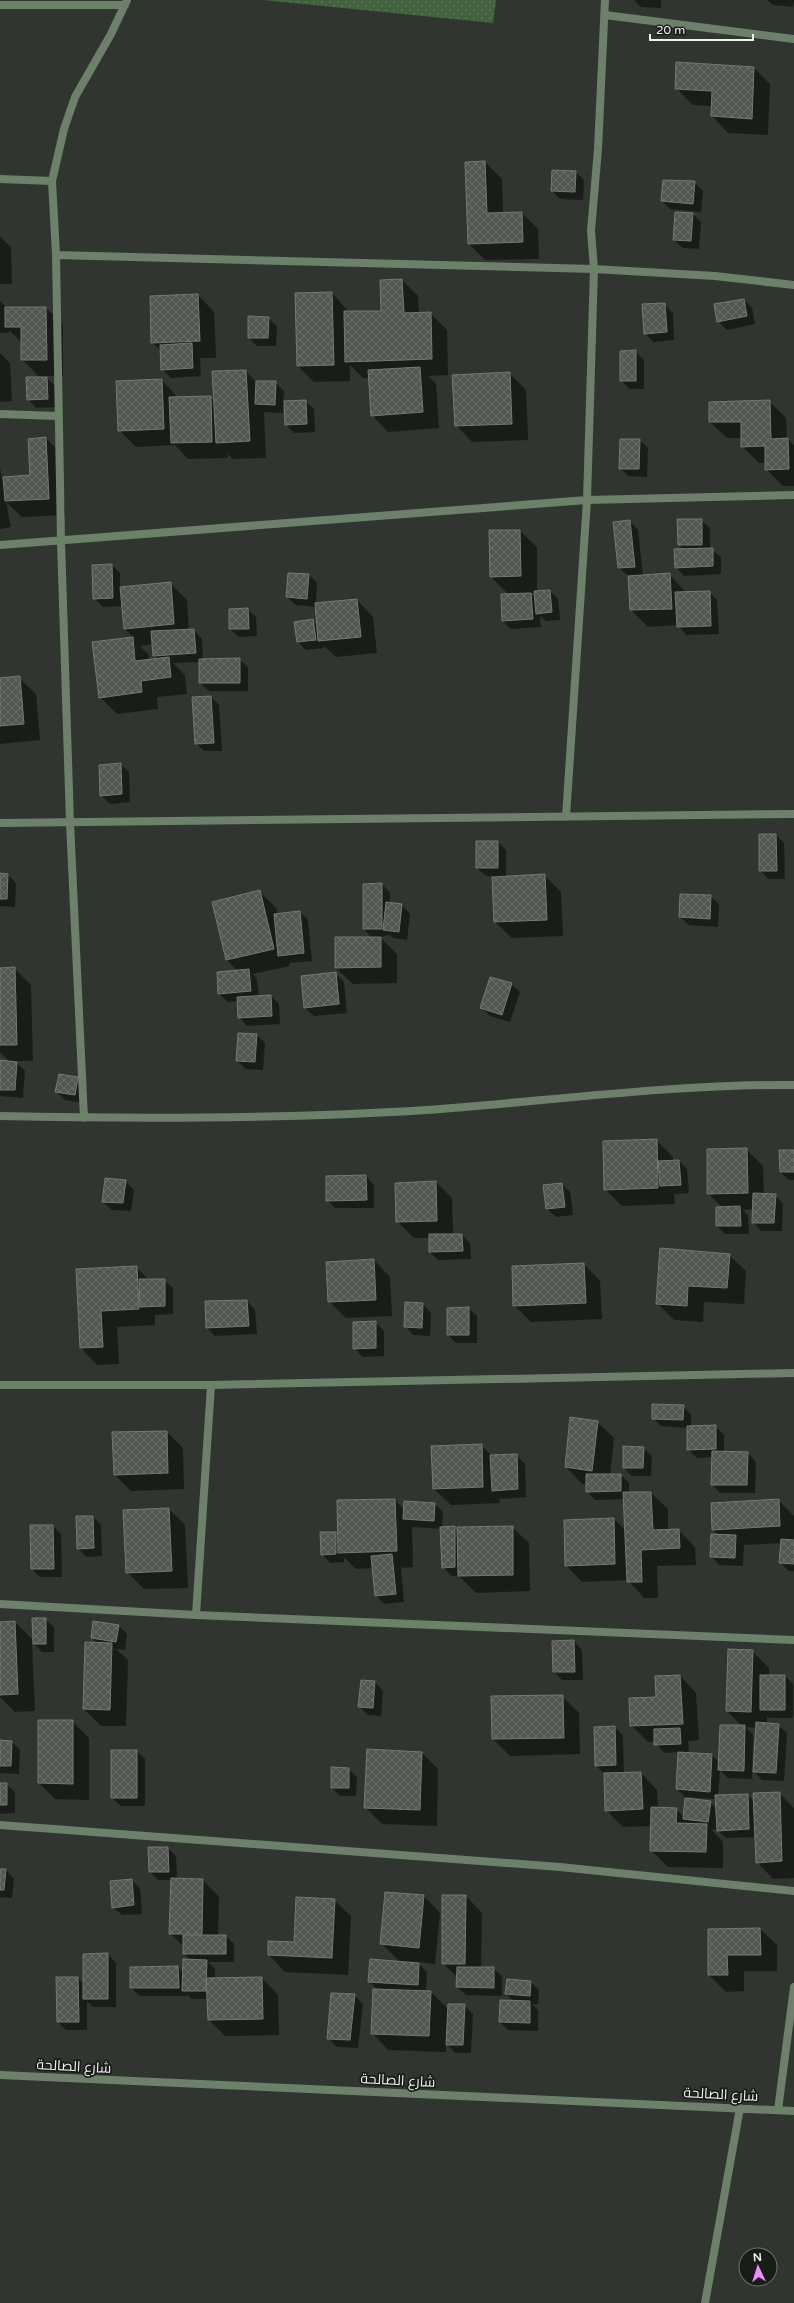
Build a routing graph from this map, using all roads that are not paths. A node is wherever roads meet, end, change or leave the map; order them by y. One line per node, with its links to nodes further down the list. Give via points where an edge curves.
1 (605, 0): 4 (street)
2 (126, 3): 3 (street); 7 (street, via 75,97 64,129)
3 (0, 5)
4 (604, 15): 5 (street); 9 (street, via 598,149 591,231)
5 (794, 39)
6 (0, 180): 7 (street)
7 (52, 181): 8 (street)
8 (56, 255): 9 (street); 12 (street)
9 (594, 269): 10 (street, via 715,276); 14 (street)
10 (794, 285)
11 (0, 414): 12 (street)
12 (58, 416): 15 (street)
13 (794, 495): 14 (street)
14 (586, 500): 15 (street); 18 (street)
15 (60, 541): 16 (street); 20 (street)
16 (0, 545)
17 (794, 814): 18 (street)
18 (566, 817): 20 (street)
19 (0, 823): 20 (street)
20 (70, 823): 23 (street)
21 (794, 1085): 23 (street, via 695,1087 341,1114)
22 (0, 1116): 23 (street)
23 (84, 1118)
24 (794, 1373): 26 (street)
25 (0, 1385): 26 (street)
26 (211, 1385): 28 (street)
27 (0, 1604): 28 (street)
28 (196, 1615): 29 (street)
29 (794, 1640)
30 (0, 1825): 31 (street, via 560,1866)
31 (794, 1891)
32 (794, 1987): 35 (street)
33 (0, 2075): 34 (street, شارع الصالحة)
34 (740, 2108): 35 (street, شارع الصالحة); 37 (street)
35 (778, 2110): 36 (street, شارع الصالحة)
36 (794, 2111)
37 (705, 2303)

